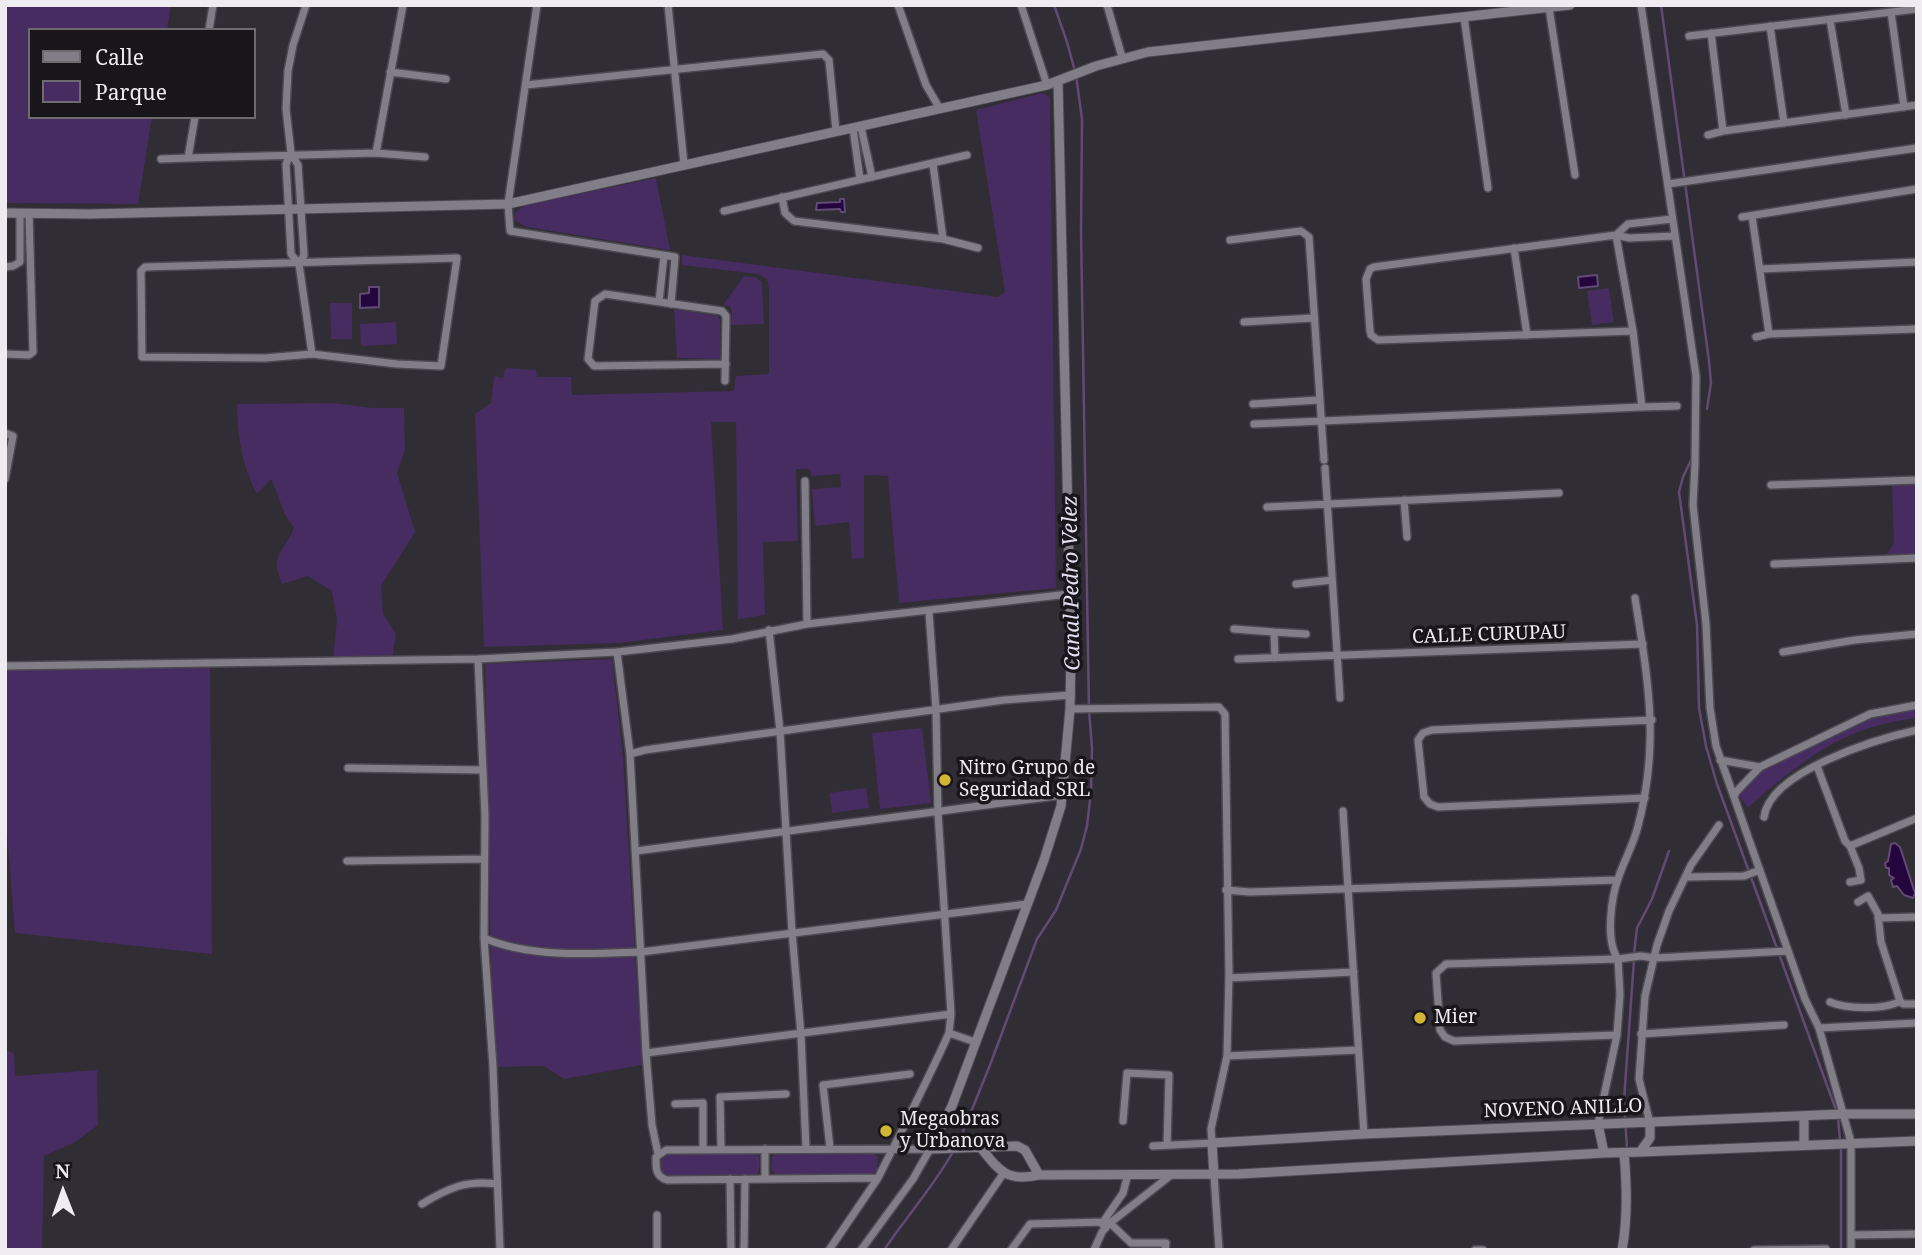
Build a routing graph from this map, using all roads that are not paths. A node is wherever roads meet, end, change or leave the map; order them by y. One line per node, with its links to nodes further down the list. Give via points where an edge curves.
1 (213, 5): 17 (street)
2 (306, 5): 39 (street, via 288,71)
3 (403, 5): 22 (street)
4 (537, 5): 25 (street)
5 (668, 5): 21 (street)
6 (898, 5): 29 (street, via 926,85)
7 (1021, 5): 26 (street)
8 (1107, 5): 20 (street)
9 (1570, 5): 11 (street)
10 (1641, 5): 49 (street)
11 (1549, 8): 14 (street); 46 (street)
12 (1917, 9): 13 (street)
13 (1891, 12): 15 (street); 28 (street)
14 (1464, 17): 20 (street); 50 (street)
15 (1830, 20): 16 (street); 30 (street)
16 (1770, 26): 18 (street); 32 (street)
17 (209, 28)
18 (1711, 33): 19 (street); 35 (street)
19 (1689, 36)
20 (1122, 57): 24 (street)
21 (673, 71): 25 (street); 34 (street, via 822,54 829,60); 45 (street)
22 (390, 72): 23 (street); 38 (street)
23 (446, 79)
24 (1058, 81): 26 (street); 106 (street)
25 (526, 85): 53 (street)
26 (1047, 85): 29 (street)
27 (1917, 105): 28 (street)
28 (1904, 107): 30 (street)
29 (940, 109): 33 (street)
30 (1846, 115): 32 (street)
31 (195, 119): 42 (street)
32 (1784, 123): 35 (street)
33 (857, 127): 34 (street); 47 (street); 48 (street)
34 (836, 131): 45 (street)
35 (1723, 131): 36 (street)
36 (1708, 135)
37 (1917, 148): 49 (street)
38 (376, 152): 39 (street); 41 (street)
39 (290, 153): 42 (street); 54 (street, via 298,165); 55 (street)
40 (967, 155): 44 (street)
41 (425, 157)
42 (188, 158): 43 (street)
43 (161, 159)
44 (933, 163): 47 (street); 64 (street)
45 (684, 164): 53 (street)
46 (1575, 175)
47 (872, 177): 48 (street)
48 (860, 179): 52 (street)
49 (1668, 184): 61 (street)
50 (1488, 188)
51 (1917, 189): 59 (street)
52 (782, 197): 56 (street); 64 (street, via 785,213 794,221)
53 (508, 204): 54 (street); 68 (street, via 510,232)
54 (302, 208): 55 (street); 70 (street, via 304,254)
55 (287, 209): 58 (street); 70 (street, via 291,254)
56 (723, 211)
57 (5, 213): 58 (street)
58 (25, 213): 71 (street, via 20,262); 82 (street, via 33,352)
59 (1752, 216): 60 (street); 72 (street)
60 (1742, 218)
61 (1672, 219): 62 (street, via 1629,224); 63 (street)
62 (1616, 235): 63 (street); 67 (street); 78 (street)
63 (1675, 236): 132 (street, via 1696,376 1693,505 1710,708)
64 (943, 239): 66 (street)
65 (1230, 240): 75 (street, via 1306,233)
66 (978, 248)
67 (1514, 248): 80 (street); 80 (street, via 1369,267 1370,331 1378,340)
68 (664, 256): 73 (street); 74 (street, via 675,257)
69 (1917, 262): 72 (street)
70 (299, 264): 83 (street); 83 (street, via 457,258 441,366); 83 (street, via 143,268 142,358)
71 (5, 267)
72 (1761, 269): 79 (street)
73 (659, 302): 74 (street); 84 (street, via 605,294 597,298 590,364)
74 (671, 304): 84 (street, via 724,313)
75 (1313, 318): 76 (street); 86 (street)
76 (1244, 322)
77 (1917, 329): 79 (street)
78 (1633, 331): 80 (street); 89 (street)
79 (1769, 334): 81 (street)
80 (1527, 335)
81 (1756, 337)
82 (5, 354)
83 (312, 354)
84 (726, 364): 85 (street)
85 (725, 382)
86 (1319, 400): 87 (street); 90 (street)
87 (1253, 404)
88 (1677, 406): 89 (street)
89 (1642, 407): 90 (street)
90 (1321, 421): 91 (street); 99 (street)
91 (1254, 424)
92 (5, 433): 93 (street, via 12,436 13,443)
93 (5, 479)
94 (1917, 480): 96 (street)
95 (806, 481): 109 (street)
96 (1770, 485)
97 (1559, 493): 98 (street)
98 (1404, 500): 99 (street); 101 (street)
99 (1327, 504): 100 (street); 104 (street)
100 (1267, 507)
101 (1406, 537)
102 (1917, 558): 103 (street)
103 (1774, 564)
104 (1332, 580): 105 (street); 118 (street)
105 (1296, 584)
106 (1069, 594): 108 (street); 123 (street)
107 (1635, 598): 115 (street)
108 (929, 612): 109 (street); 127 (street)
109 (807, 624): 111 (street)
110 (1234, 629): 112 (street)
111 (769, 630): 116 (street, via 732,639); 130 (street)
112 (1274, 632): 113 (street); 119 (street)
113 (1306, 634)
114 (1917, 634): 117 (street)
115 (1643, 645): 118 (street, CALLE CURUPAU); 128 (street)
116 (617, 652): 120 (street); 131 (street)
117 (1783, 652)
118 (1338, 657): 119 (street, CALLE CURUPAU); 124 (street)
119 (1276, 658): 121 (street, CALLE CURUPAU)
120 (478, 659): 122 (street); 136 (street)
121 (1238, 659)
122 (5, 666)
123 (1071, 695): 126 (street); 127 (street)
124 (1340, 698)
125 (1917, 705): 134 (street, via 1870,714)
126 (1074, 709): 137 (street); 156 (street, via 1223,710)
127 (936, 710): 130 (street); 141 (street)
128 (1652, 720): 139 (street); 139 (street, via 1432,730 1418,740 1424,797 1438,807)
129 (1917, 730): 133 (street, via 1852,749)
130 (780, 731): 131 (street); 145 (street)
131 (630, 754): 147 (street)
132 (1720, 760): 134 (street); 138 (street)
133 (1817, 766): 142 (street, via 1777,793 1768,802); 146 (street)
134 (1760, 767): 138 (street)
135 (348, 768): 136 (street)
136 (483, 770): 148 (street)
137 (1063, 795): 141 (street); 159 (street)
138 (1734, 797): 150 (street)
139 (1645, 799): 152 (street)
140 (1343, 811): 155 (street)
141 (938, 813): 145 (street); 160 (street)
142 (1764, 817)
143 (1917, 818): 146 (street)
144 (1719, 825): 151 (street)
145 (787, 832): 147 (street); 163 (street)
146 (1850, 846): 153 (street)
147 (636, 851): 166 (street)
148 (484, 859): 149 (street); 164 (street)
149 (347, 861)
150 (1752, 873): 151 (street); 165 (street)
151 (1686, 877): 167 (street, via 1665,920)
152 (1617, 880): 155 (street); 168 (street, via 1610,937)
153 (1861, 880): 154 (street); 157 (street)
154 (1850, 882)
155 (1347, 888): 156 (street); 169 (street)
156 (1226, 890): 170 (street)
157 (1868, 896): 158 (street); 162 (street)
158 (1858, 902)
159 (1027, 904): 160 (street); 182 (street)
160 (944, 914): 163 (street); 174 (street)
161 (1917, 917): 162 (street)
162 (1878, 918): 171 (street, via 1881,943)
163 (792, 932): 166 (street); 180 (street)
164 (484, 938): 166 (street, via 528,950); 223 (street)
165 (1788, 951): 167 (street); 177 (street)
166 (641, 952): 184 (street)
167 (1654, 958): 168 (street); 179 (street)
168 (1618, 959): 181 (street); 181 (street, via 1446,964 1436,973 1440,1030 1454,1041)
169 (1354, 972): 170 (street); 183 (street)
170 (1229, 978): 185 (street)
171 (1900, 1001): 172 (street, via 1865,1007); 173 (street)
172 (1830, 1002)
173 (1917, 1004)
174 (951, 1014): 178 (street); 180 (street)
175 (1917, 1023): 177 (street)
176 (1784, 1025): 179 (street)
177 (1819, 1028): 189 (street)
178 (949, 1033): 182 (street); 208 (street)
179 (1641, 1034): 194 (street, via 1639,1079)
180 (801, 1035): 184 (street); 202 (street)
181 (1617, 1035): 193 (street)
182 (975, 1042): 209 (street, via 952,1106)
183 (1358, 1050): 185 (street); 195 (street)
184 (646, 1053): 213 (street)
185 (1227, 1056): 198 (street)
186 (910, 1074): 203 (street, via 823,1085)
187 (786, 1094): 206 (street, via 720,1097)
188 (675, 1104): 205 (street, via 704,1103)
189 (1839, 1114): 190 (street, NOVENO ANILLO); 191 (street, NOVENO ANILLO); 197 (street)
190 (1917, 1114)
191 (1804, 1116): 194 (street, NOVENO ANILLO); 200 (street)
192 (1123, 1121): 199 (street, via 1127,1073 1169,1075)
193 (1598, 1124): 194 (street, NOVENO ANILLO); 195 (street, NOVENO ANILLO); 211 (street)
194 (1650, 1124): 210 (street, via 1650,1138)
195 (1364, 1134): 198 (street, NOVENO ANILLO)
196 (1917, 1141): 197 (street)
197 (1843, 1142): 200 (street); 228 (street)
198 (1212, 1143): 199 (street); 218 (street)
199 (1167, 1145): 201 (street)
200 (1804, 1145): 210 (street)
201 (1153, 1146)
202 (806, 1148): 203 (street); 207 (street)
203 (830, 1148): 208 (street)
204 (981, 1148): 209 (street); 214 (street); 216 (street, via 1021,1147)
205 (703, 1149): 206 (street); 213 (street)
206 (721, 1149): 207 (street)
207 (765, 1149): 221 (street)
208 (892, 1149): 209 (street); 219 (street)
209 (930, 1149): 235 (street)
210 (1640, 1152): 212 (street)
211 (1604, 1153): 212 (street); 218 (street)
212 (1624, 1153): 243 (street, via 1627,1183)
213 (658, 1154): 222 (street, via 656,1171 662,1178)
214 (1003, 1174): 216 (street); 236 (street)
215 (1128, 1174): 216 (street); 217 (street); 226 (street)
216 (1039, 1175)
217 (1171, 1175): 218 (street); 226 (street)
218 (1214, 1175): 240 (street)
219 (878, 1178): 221 (street); 234 (street)
220 (744, 1179): 221 (street); 222 (street); 233 (street)
221 (765, 1179)
222 (730, 1180): 232 (street)
223 (498, 1184): 224 (street, via 468,1182); 230 (street)
224 (422, 1204)
225 (657, 1215): 231 (street)
226 (1106, 1222): 237 (street, via 1030,1224); 238 (street); 239 (street, via 1131,1242 1166,1243)
227 (1917, 1234): 228 (street)
228 (1851, 1235): 245 (street)
229 (1826, 1249): 244 (street)
230 (500, 1250)
231 (657, 1250)
232 (731, 1250)
233 (744, 1250)
234 (830, 1250)
235 (861, 1250)
236 (951, 1250)
237 (1011, 1250)
238 (1094, 1250)
239 (1165, 1250)
240 (1219, 1250)
241 (1475, 1250): 242 (street)
242 (1483, 1250)
243 (1622, 1250)
244 (1754, 1250)
245 (1850, 1250)

